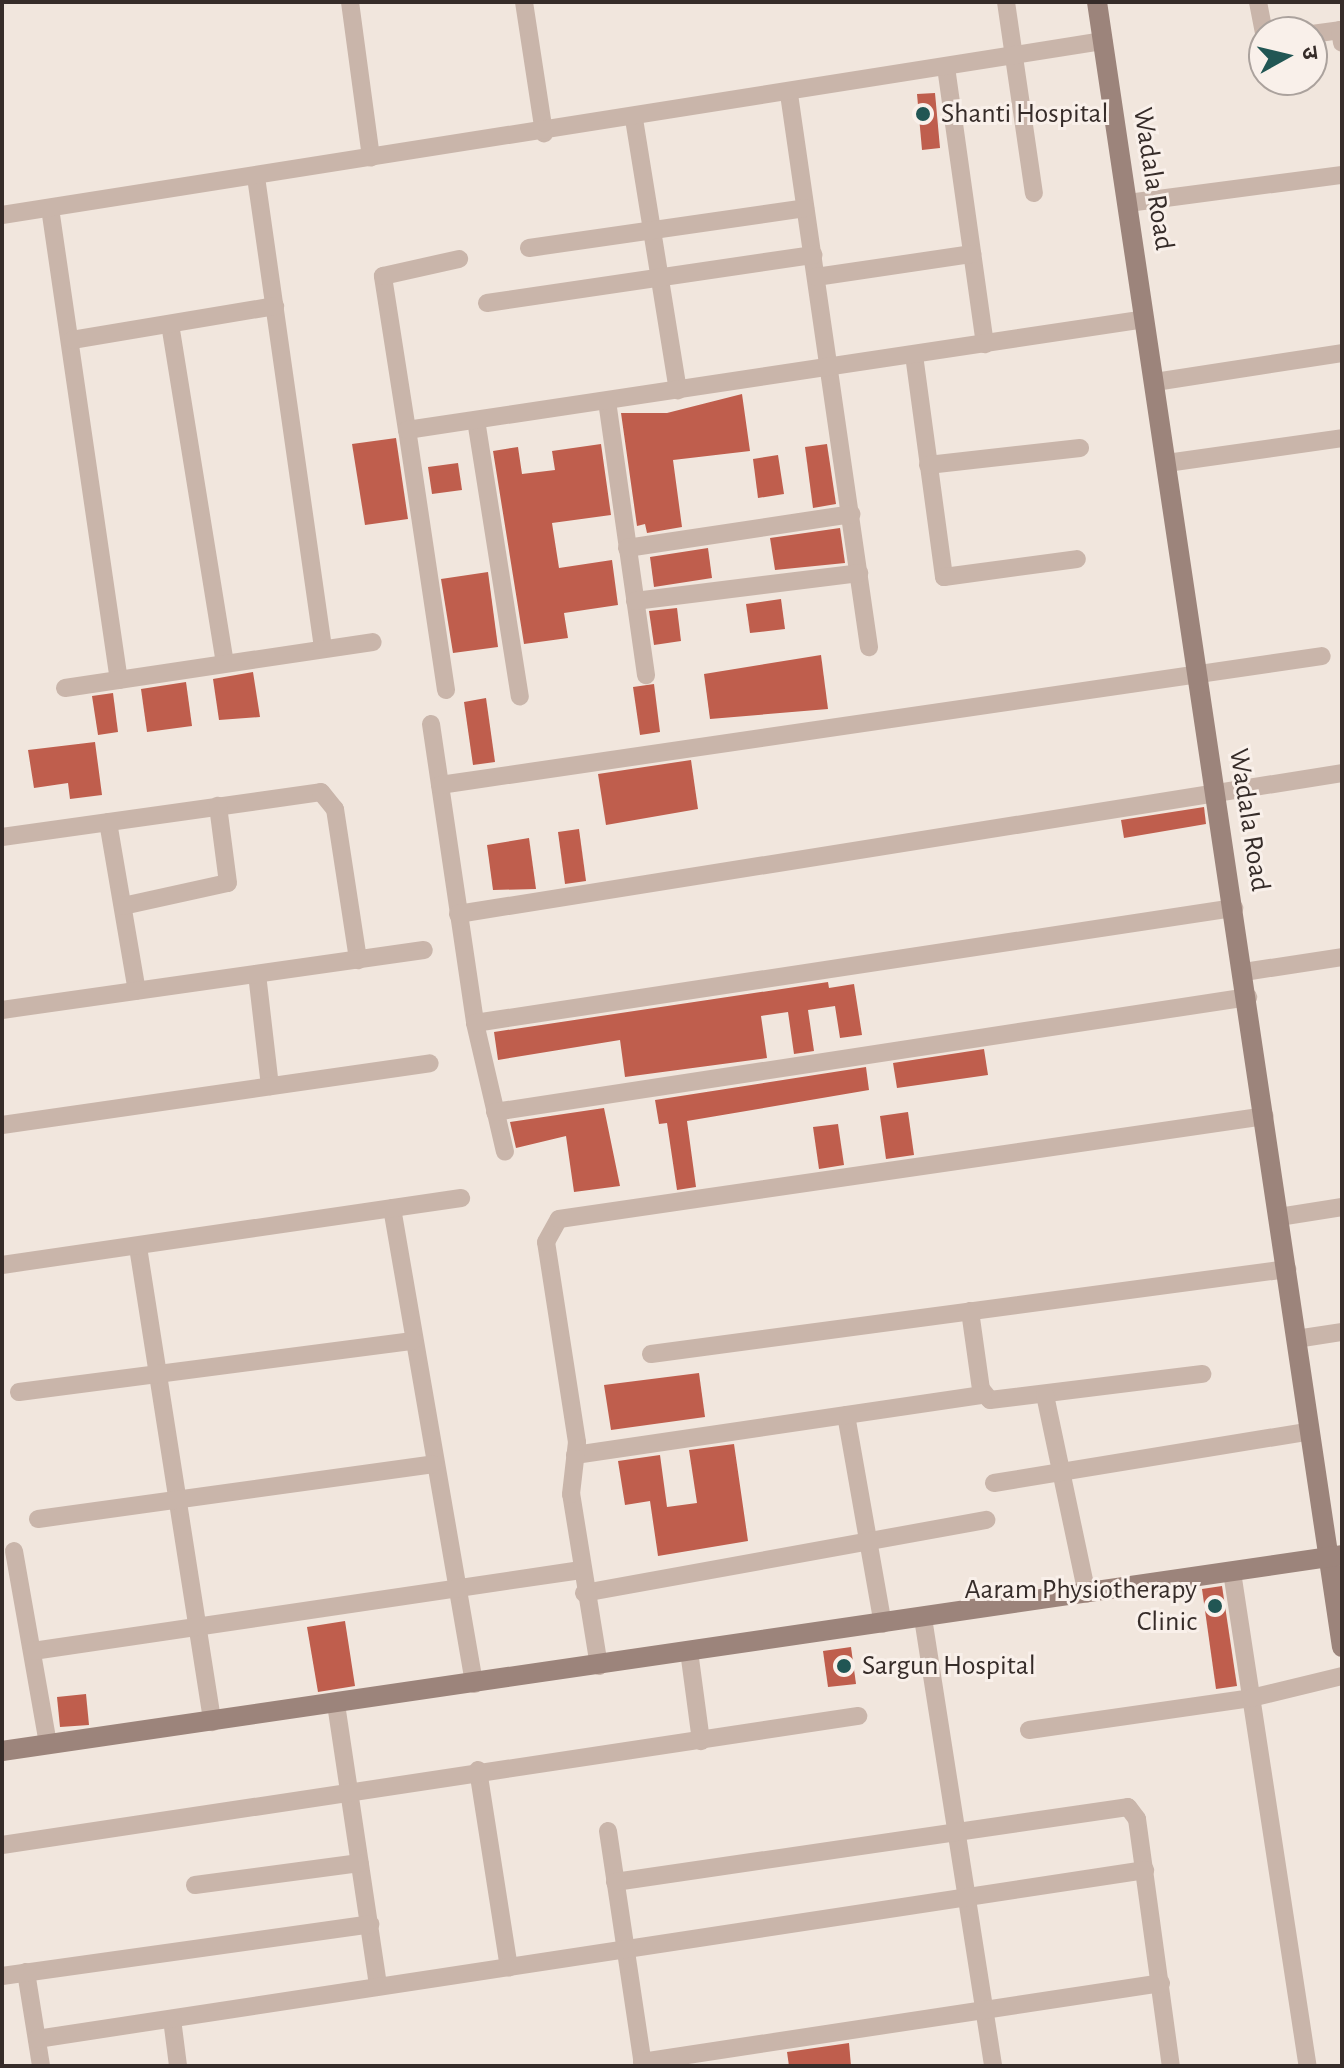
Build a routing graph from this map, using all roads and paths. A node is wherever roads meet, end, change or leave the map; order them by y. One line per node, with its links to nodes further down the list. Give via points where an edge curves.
1 (350, 2): 11 (street)
2 (524, 2): 10 (street)
3 (1006, 2): 6 (street)
4 (1097, 2): 5 (street, Wadala Road)
5 (1103, 41): 6 (street); 15 (street, Wadala Road)
6 (1013, 56): 7 (street); 14 (street)
7 (946, 67): 8 (street); 21 (street)
8 (789, 94): 9 (street); 17 (street)
9 (634, 119): 10 (street); 19 (street)
10 (544, 133): 11 (street)
11 (371, 158): 13 (street)
12 (1342, 175): 15 (street)
13 (256, 177): 16 (street); 27 (street)
14 (1034, 193)
15 (1128, 203): 28 (street, Wadala Road)
16 (50, 208): 18 (street); 30 (street)
17 (805, 208): 19 (street); 22 (street)
18 (2, 215)
19 (652, 231): 20 (street); 24 (street)
20 (529, 248)
21 (972, 254): 25 (street); 31 (street)
22 (813, 255): 24 (street); 25 (street)
23 (459, 259): 39 (street, via 383,276)
24 (660, 277): 26 (street); 36 (street)
25 (816, 277): 34 (street)
26 (487, 303)
27 (275, 306): 29 (street); 50 (street)
28 (1145, 319): 31 (street); 35 (street, Wadala Road)
29 (170, 324): 30 (street); 53 (street)
30 (72, 340): 56 (street)
31 (985, 344): 33 (street)
32 (1342, 353): 35 (street)
33 (914, 355): 34 (street); 43 (street)
34 (830, 368): 36 (street); 44 (street)
35 (1155, 382): 42 (street, Wadala Road)
36 (678, 390): 37 (street)
37 (607, 401): 38 (street); 45 (street)
38 (476, 420): 39 (street); 59 (street)
39 (407, 430): 58 (street)
40 (1342, 438): 42 (street)
41 (1080, 448): 43 (street)
42 (1167, 463): 54 (street, Wadala Road)
43 (928, 465): 46 (street, via 944,577)
44 (851, 514): 45 (street); 47 (street)
45 (627, 548): 48 (street)
46 (1077, 559)
47 (859, 573): 48 (street); 51 (street)
48 (635, 601): 55 (street)
49 (373, 642): 50 (street)
50 (323, 647): 53 (street)
51 (869, 647)
52 (1322, 656): 54 (street)
53 (225, 663): 56 (street)
54 (1197, 674): 62 (street); 63 (street, Wadala Road)
55 (646, 675)
56 (119, 680): 57 (street)
57 (65, 688)
58 (446, 690)
59 (520, 697)
60 (431, 724): 62 (street)
61 (1342, 773): 63 (street)
62 (440, 785): 69 (street)
63 (1218, 798): 68 (street, Wadala Road); 69 (street)
64 (218, 806): 65 (street); 67 (street, via 228,883); 72 (street, via 321,792 333,799)
65 (108, 822): 66 (street); 67 (street)
66 (2, 837)
67 (123, 906): 75 (street)
68 (1234, 908): 73 (street, Wadala Road); 78 (street)
69 (458, 914): 78 (street)
70 (424, 950): 72 (street)
71 (1342, 957): 73 (street)
72 (358, 960): 74 (street)
73 (1244, 972): 76 (street, Wadala Road)
74 (257, 974): 75 (street); 80 (street)
75 (137, 991): 77 (street)
76 (1248, 997): 81 (street); 82 (street, Wadala Road)
77 (2, 1010)
78 (475, 1023): 81 (street)
79 (430, 1063): 80 (street)
80 (270, 1086): 83 (street)
81 (495, 1112): 84 (street)
82 (1265, 1116): 88 (street, Wadala Road); 104 (street, via 559,1219 546,1242)
83 (2, 1125)
84 (505, 1152)
85 (461, 1198): 87 (street)
86 (1342, 1207): 88 (street)
87 (392, 1208): 89 (street); 95 (street)
88 (1279, 1217): 91 (street, Wadala Road)
89 (138, 1247): 90 (street); 98 (street)
90 (2, 1265)
91 (1287, 1269): 92 (street); 94 (street, Wadala Road)
92 (970, 1311): 96 (street); 100 (street)
93 (1342, 1332): 94 (street)
94 (1296, 1339): 103 (street, Wadala Road)
95 (413, 1341): 98 (street); 105 (street)
96 (651, 1354)
97 (1202, 1374): 101 (street)
98 (157, 1375): 99 (street); 108 (street)
99 (19, 1392)
100 (983, 1395): 101 (street); 102 (street)
101 (1045, 1395): 106 (street)
102 (846, 1415): 104 (street); 111 (street)
103 (1310, 1431): 106 (street); 113 (street, Wadala Road)
104 (575, 1455): 114 (street, via 571,1494)
105 (432, 1464): 108 (street); 116 (street)
106 (1063, 1470): 107 (street); 118 (street)
107 (994, 1483)
108 (178, 1502): 109 (street); 121 (street)
109 (38, 1519)
110 (986, 1520): 111 (street)
111 (868, 1541): 117 (street); 120 (street)
112 (14, 1551): 123 (street)
113 (1335, 1556): 115 (street); 122 (street, Wadala Road)
114 (581, 1570): 116 (street); 117 (street)
115 (1232, 1572): 118 (street); 128 (street)
116 (456, 1592): 121 (street); 127 (street)
117 (584, 1593): 125 (street)
118 (1087, 1594): 119 (street)
119 (923, 1618): 120 (street); 139 (street)
120 (883, 1624): 124 (street)
121 (198, 1630): 123 (street); 131 (street)
122 (1342, 1647)
123 (33, 1651): 134 (street)
124 (689, 1651): 125 (street); 133 (street)
125 (599, 1666): 127 (street)
126 (1342, 1676): 128 (street)
127 (474, 1684): 129 (street)
128 (1251, 1698): 132 (street); 161 (street)
129 (336, 1704): 131 (street); 137 (street)
130 (858, 1716): 133 (street)
131 (212, 1722): 134 (street)
132 (1029, 1730)
133 (701, 1741): 136 (street)
134 (48, 1744): 135 (street)
135 (2, 1751)
136 (478, 1770): 137 (street); 148 (street)
137 (350, 1791): 140 (street); 141 (street)
138 (608, 1831): 143 (street)
139 (957, 1834): 142 (street, via 1128,1807 1137,1819); 143 (street); 145 (street)
140 (2, 1845)
141 (360, 1863): 144 (street); 146 (street)
142 (1145, 1870): 145 (street); 151 (street)
143 (615, 1882): 147 (street)
144 (195, 1885)
145 (967, 1898): 147 (street); 153 (street)
146 (370, 1924): 149 (street); 152 (street)
147 (626, 1952): 148 (street); 156 (street)
148 (509, 1968): 152 (street)
149 (26, 1972): 150 (street); 155 (street)
150 (2, 1976)
151 (1161, 1983): 153 (street); 160 (street)
152 (378, 1985): 154 (street)
153 (984, 2011): 156 (street); 159 (street)
154 (172, 2019): 155 (street); 158 (street)
155 (37, 2039): 157 (street)
156 (643, 2064)
157 (41, 2066)
158 (178, 2066)
159 (993, 2066)
160 (1171, 2066)
161 (1308, 2066)

